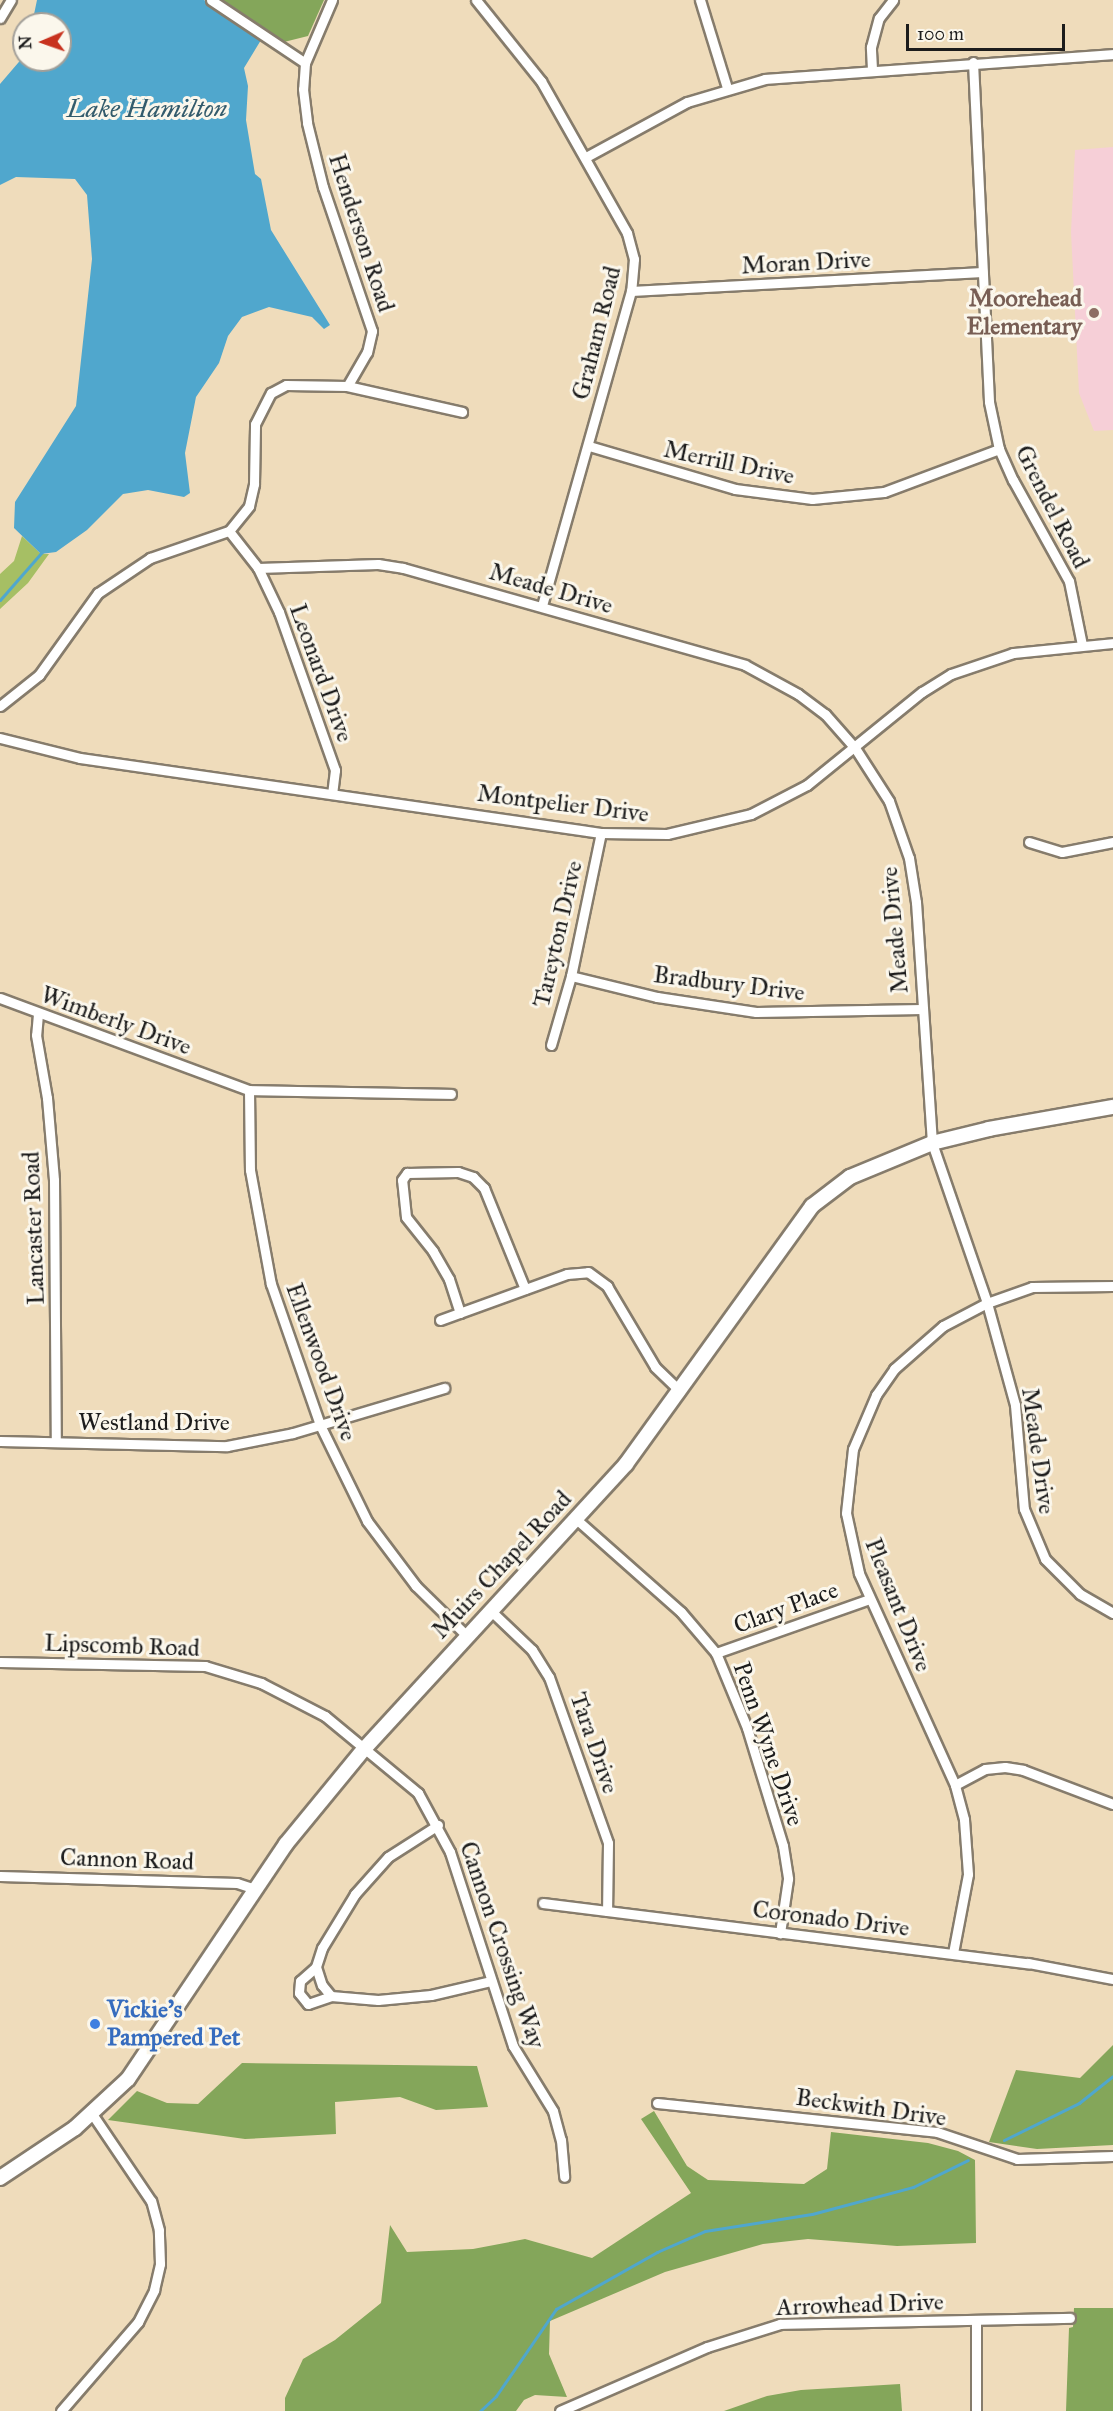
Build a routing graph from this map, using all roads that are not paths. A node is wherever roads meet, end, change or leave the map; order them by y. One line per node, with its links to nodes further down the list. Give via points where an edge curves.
1 (11, 0): 7 (street)
2 (211, 0): 10 (street)
3 (332, 0): 10 (street, Henderson Road)
4 (476, 0): 13 (street, Graham Road, via 541,81)
5 (700, 0): 12 (street)
6 (893, 0): 11 (street, via 879,18 871,47)
7 (0, 18)
8 (1113, 54): 9 (street)
9 (973, 62): 11 (street); 14 (street, Grendel Road)
10 (305, 63): 16 (street, Henderson Road, via 307,123 372,332 367,352)
11 (872, 69): 12 (street, via 804,73)
12 (727, 88): 13 (street, via 687,102)
13 (586, 157): 15 (street, Graham Road, via 627,233 634,259)
14 (982, 272): 15 (street, Moran Drive); 19 (street, Grendel Road, via 989,402)
15 (631, 291): 18 (street, Graham Road)
16 (347, 386): 17 (street); 20 (street, via 286,385 271,393 255,424 254,484 249,506)
17 (462, 412)
18 (589, 446): 19 (street, Merrill Drive, via 735,489 812,499 884,492); 22 (street, Graham Road)
19 (999, 449): 24 (street, Grendel Road, via 1069,581)
20 (229, 531): 21 (street); 25 (street, via 150,558 98,593 39,675)
21 (258, 568): 22 (street, Meade Drive, via 378,564); 28 (street, Leonard Drive, via 279,612 335,770)
22 (542, 606): 27 (street, Meade Drive, via 745,664 816,707)
23 (1113, 643): 24 (street, Montpelier Drive)
24 (1082, 645): 27 (street, Montpelier Drive, via 1012,653 951,674 922,692)
25 (0, 706)
26 (0, 738): 28 (street, Montpelier Drive, via 80,759)
27 (855, 747): 29 (street, Montpelier Drive, via 807,785 751,814 667,834); 34 (street, Meade Drive, via 889,801 909,858 916,902)
28 (332, 793): 29 (street, Montpelier Drive)
29 (601, 833): 32 (street, Tareyton Drive)
30 (1029, 842): 31 (street, via 1062,852)
31 (1113, 842)
32 (571, 976): 34 (street, Bradbury Drive, via 657,997 756,1012); 36 (street, Tareyton Drive)
33 (0, 998): 35 (street, Wimberly Drive)
34 (922, 1009): 40 (street, Meade Drive)
35 (38, 1014): 37 (street, Wimberly Drive); 50 (street, Lancaster Road, via 36,1035 47,1098 54,1180)
36 (551, 1045)
37 (249, 1090): 38 (street); 48 (street, Ellenwood Drive, via 250,1170 271,1284)
38 (451, 1095)
39 (1113, 1107): 40 (main road, Muirs Chapel Road)
40 (932, 1143): 43 (street, Meade Drive); 47 (main road, Muirs Chapel Road, via 850,1177 812,1206)
41 (1113, 1286): 43 (street, Pleasant Drive, via 1032,1287)
42 (525, 1289): 44 (street); 44 (street, via 484,1188 472,1177 458,1172 407,1173 402,1180 406,1217 449,1279); 47 (street, via 567,1274 588,1272 607,1287 654,1367)
43 (987, 1303): 52 (street, Pleasant Drive, via 943,1326 894,1369 863,1420 853,1449 846,1513 850,1543); 54 (street, Meade Drive, via 1018,1425 1024,1509 1031,1532 1045,1559 1061,1576 1080,1594)
44 (460, 1313): 45 (street)
45 (440, 1320)
46 (444, 1388): 48 (street, Westland Drive)
47 (680, 1392): 51 (main road, Muirs Chapel Road, via 626,1464)
48 (320, 1425): 50 (street, Westland Drive, via 227,1446); 55 (street, Ellenwood Drive, via 367,1521 416,1586)
49 (0, 1441): 50 (street, Westland Drive)
50 (56, 1441)
51 (576, 1519): 53 (main road, Muirs Chapel Road); 56 (street, Penn Wyne Drive, via 681,1612)
52 (869, 1599): 56 (street, Clary Place); 59 (street, Pleasant Drive)
53 (490, 1610): 55 (main road, Muirs Chapel Road); 65 (street, Tara Drive, via 532,1650 549,1677 608,1843)
54 (1113, 1612)
55 (466, 1635): 58 (main road, Muirs Chapel Road)
56 (716, 1653): 66 (street, Penn Wyne Drive, via 747,1728 783,1846 788,1879)
57 (0, 1662): 58 (street, Lipscomb Road, via 206,1666 261,1683 306,1704)
58 (364, 1749): 61 (street, Cannon Crossing Way, via 418,1793); 63 (main road, Muirs Chapel Road)
59 (955, 1785): 60 (street, via 985,1769 1005,1767); 67 (street, Pleasant Drive, via 968,1849 964,1901)
60 (1113, 1803)
61 (438, 1825): 68 (street, via 388,1857 355,1894 322,1948); 70 (street, Cannon Crossing Way)
62 (0, 1876): 63 (street, Cannon Road, via 237,1883)
63 (252, 1888): 73 (main road, Muirs Chapel Road, via 128,2079)
64 (543, 1903): 65 (street, Coronado Drive)
65 (607, 1911): 66 (street, Coronado Drive)
66 (780, 1933): 67 (street, Coronado Drive)
67 (953, 1953): 69 (street, Coronado Drive)
68 (316, 1967): 71 (street); 71 (street, via 300,1981 298,1994 308,2004)
69 (1113, 1979)
70 (491, 1981): 71 (street, via 431,1995 378,2000); 75 (street, Cannon Crossing Way, via 513,2046 553,2111 561,2140)
71 (331, 1996)
72 (657, 2103): 74 (street, Beckwith Drive, via 937,2132 1017,2159)
73 (92, 2114): 76 (main road, Muirs Chapel Road); 79 (street, via 151,2201 159,2230 160,2264 154,2290 138,2322)
74 (1113, 2156)
75 (564, 2177)
76 (0, 2178)
77 (1070, 2318): 78 (street, Arrowhead Drive)
78 (976, 2320): 80 (street, Arrowhead Drive, via 780,2324 707,2347); 81 (street)
79 (61, 2411)
80 (560, 2411)
81 (976, 2411)

